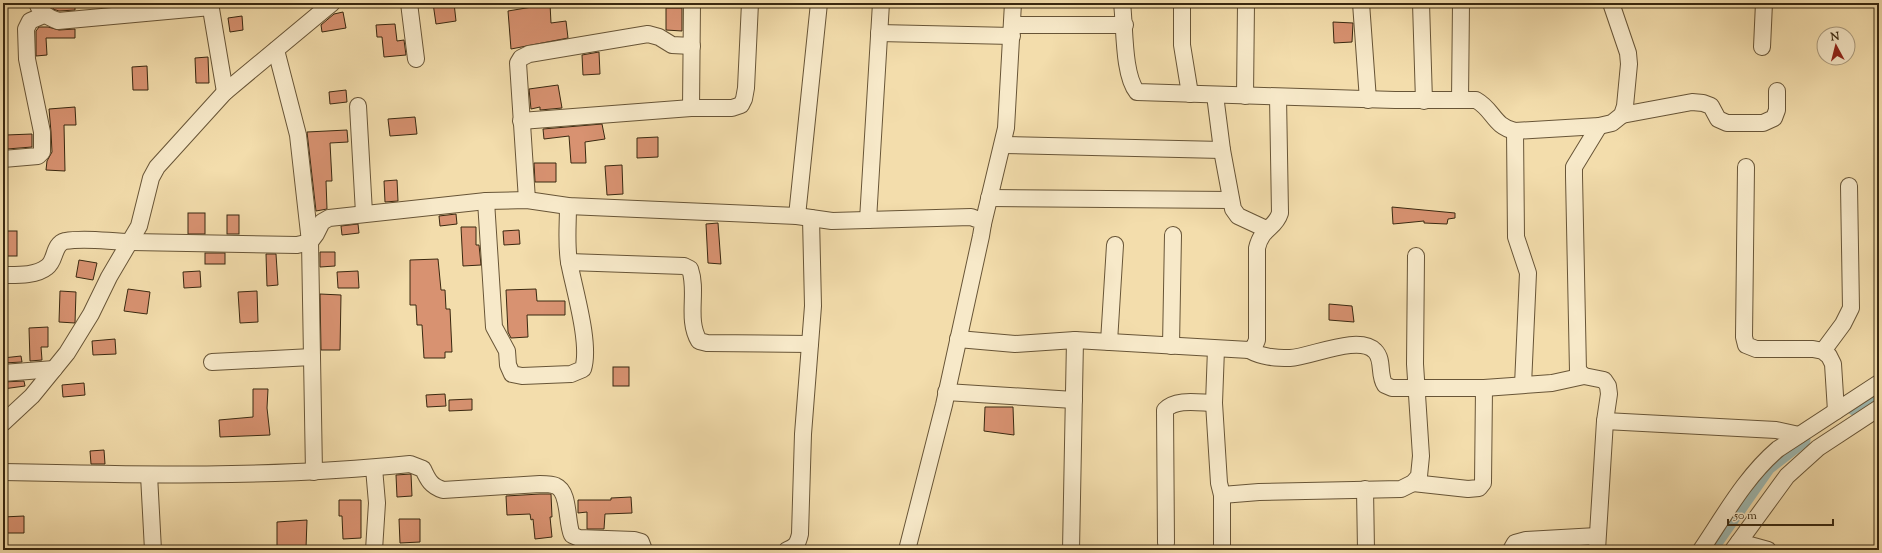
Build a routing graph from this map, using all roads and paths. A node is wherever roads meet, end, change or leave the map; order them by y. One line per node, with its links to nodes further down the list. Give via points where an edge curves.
1 (332, 3): 23 (street)
2 (409, 3): 24 (street)
3 (692, 3): 21 (street)
4 (750, 3): 35 (street, via 744,98 740,105 732,108)
5 (819, 3): 51 (street)
6 (881, 3): 20 (street)
7 (1014, 3): 19 (street)
8 (1122, 3): 18 (street)
9 (1182, 3): 27 (street, via 1182,45)
10 (1246, 3): 29 (street)
11 (1361, 3): 31 (street)
12 (1421, 3): 33 (street)
13 (1460, 3): 32 (street)
14 (1611, 3): 36 (street, via 1628,53 1625,106)
15 (1764, 3): 22 (street)
16 (211, 5): 17 (street, via 58,21); 26 (street)
17 (41, 9): 42 (street, via 26,29 27,59 42,132 42,152 38,156)
18 (1125, 25): 19 (street); 27 (street, via 1128,74 1131,85 1137,92)
19 (1013, 31): 20 (street); 40 (street)
20 (879, 33): 52 (street)
21 (692, 46): 35 (street); 37 (street, via 672,45 648,34 529,54 518,63)
22 (1762, 47)
23 (276, 50): 26 (street); 57 (street, via 298,135)
24 (416, 59)
25 (1777, 91): 36 (street, via 1777,110 1774,118 1762,123 1727,124 1718,118 1711,106 1692,102)
26 (225, 92): 56 (street, via 157,167 151,178 139,226)
27 (1190, 94): 28 (street)
28 (1215, 95): 29 (street); 41 (street)
29 (1245, 96): 30 (street)
30 (1278, 97): 31 (street); 54 (street, via 1280,213 1278,220)
31 (1368, 100): 33 (street)
32 (1460, 100): 33 (street); 39 (street, via 1476,100 1485,105 1504,128)
33 (1424, 101)
34 (358, 106): 50 (street)
35 (691, 108): 37 (street)
36 (1622, 115): 38 (street, via 1612,123)
37 (521, 121): 46 (street)
38 (1599, 126): 39 (street); 74 (street, via 1574,167 1578,372)
39 (1515, 131): 76 (street, via 1516,237 1528,273)
40 (1003, 144): 41 (street); 45 (street)
41 (1222, 150): 47 (street)
42 (3, 159)
43 (1746, 167): 69 (street, via 1746,345 1756,349)
44 (1850, 186): 69 (street, via 1851,308 1843,324)
45 (989, 198): 47 (street); 53 (street)
46 (527, 200): 48 (street); 49 (street)
47 (1231, 200): 54 (street, via 1238,216)
48 (486, 201): 50 (street); 60 (street, via 494,327 507,351 512,374 571,374 583,369 586,355)
49 (568, 206): 51 (street); 60 (street)
50 (364, 213): 57 (street, via 330,218 322,222)
51 (804, 217): 52 (street, via 832,221); 65 (street, via 813,306)
52 (868, 220): 53 (street, via 971,217)
53 (983, 224): 62 (street)
54 (1266, 229): 68 (street, via 1260,236 1257,248 1257,340 1254,347)
55 (1173, 235): 66 (street)
56 (130, 242): 57 (street, via 297,245); 61 (street, via 86,240 60,243 49,266 40,272); 72 (street, via 91,314)
57 (310, 242): 70 (street)
58 (1115, 245): 64 (street)
59 (1416, 256): 77 (street)
60 (569, 262): 65 (street, via 684,266 690,269 692,277 693,324 699,341)
61 (3, 275)
62 (958, 339): 63 (street, via 1015,344); 79 (street)
63 (1075, 340): 64 (street); 80 (street)
64 (1109, 342): 66 (street)
65 (810, 344): 100 (street, via 803,434 800,534 794,547)
66 (1172, 346): 67 (street)
67 (1216, 349): 68 (street); 81 (street)
68 (1249, 350): 77 (street, via 1267,358 1291,358 1356,344 1370,347 1379,357 1385,385 1392,388)
69 (1823, 350): 83 (street, via 1833,364)
70 (312, 356): 71 (street); 89 (street)
71 (212, 362)
72 (54, 369): 73 (street); 85 (street, via 32,396)
73 (3, 373)
74 (1584, 376): 76 (street, via 1552,383); 84 (street, via 1604,380 1608,386)
75 (1879, 383): 83 (street)
76 (1523, 385): 78 (street)
77 (1416, 387): 78 (street); 91 (street, via 1421,456 1419,476)
78 (1484, 388): 91 (street, via 1484,483 1479,488 1468,489)
79 (946, 392): 80 (street); 101 (street)
80 (1074, 400): 102 (street)
81 (1214, 403): 93 (street); 94 (street, via 1176,403 1169,405 1165,410)
82 (1879, 408): 96 (street, via 1818,448 1787,476)
83 (1836, 411): 86 (street)
84 (1606, 421): 86 (street, via 1776,430); 95 (street)
85 (3, 423)
86 (1799, 435): 106 (street, via 1766,459)
87 (374, 468): 89 (street); 98 (street, via 377,503); 99 (street, via 416,465 423,469 434,487 443,490 555,485 565,495 572,535 579,538 634,540 641,542)
88 (3, 472): 90 (street)
89 (314, 472): 90 (street)
90 (149, 475): 97 (street)
91 (1413, 483): 92 (street, via 1401,489)
92 (1365, 489): 93 (street); 104 (street)
93 (1222, 495): 103 (street)
94 (1166, 543)
95 (1597, 543): 105 (street, via 1526,540 1515,543)
96 (1736, 546): 107 (street)
97 (153, 550)
98 (374, 550)
99 (644, 550)
100 (787, 550)
101 (907, 550)
102 (1071, 550)
103 (1222, 550)
104 (1366, 550)
105 (1511, 550)
106 (1701, 550)
107 (1768, 550)

